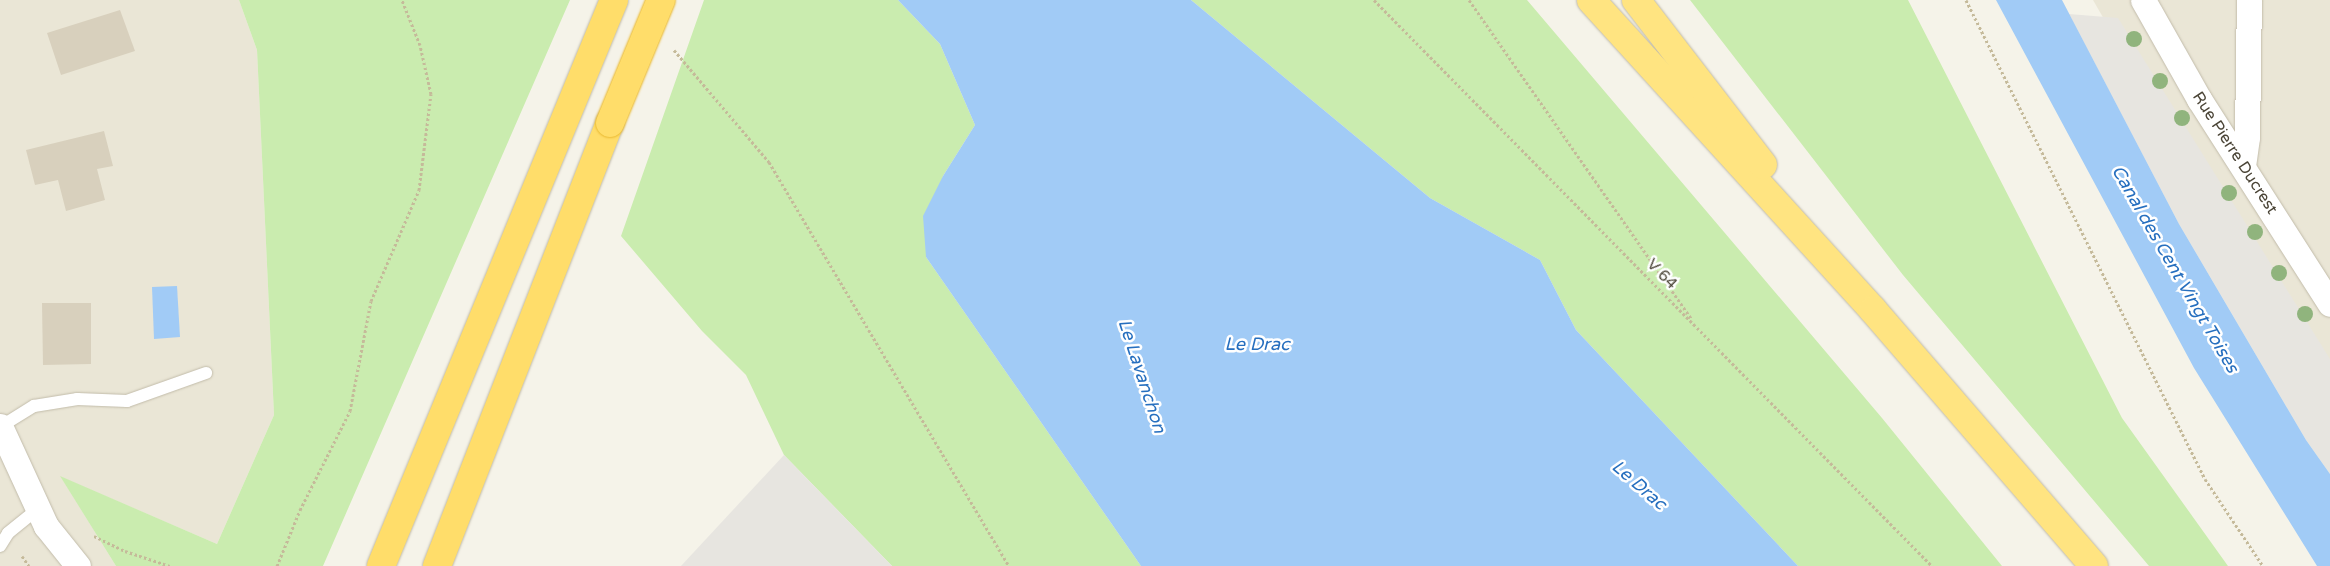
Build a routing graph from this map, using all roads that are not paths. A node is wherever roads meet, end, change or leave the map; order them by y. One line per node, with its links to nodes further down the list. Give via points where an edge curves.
1 (614, 0): 15 (highway)
2 (661, 0): 16 (highway, bridge)
3 (1591, 0): 9 (highway)
4 (1636, 0): 9 (highway)
5 (2142, 0): 7 (street, Rue Pierre Ducrest, via 2199,99)
6 (2249, 0): 7 (street, via 2247,137)
7 (2243, 166): 8 (street, Rue Pierre Ducrest)
8 (2330, 304)
9 (1873, 310): 17 (highway)
10 (206, 373): 11 (lane, via 127,400 77,399 34,406)
11 (0, 426): 12 (street)
12 (38, 509): 13 (lane, via 8,533); 14 (street, via 46,526)
13 (0, 546)
14 (78, 566)
15 (381, 566)
16 (438, 566)
17 (2094, 566)

